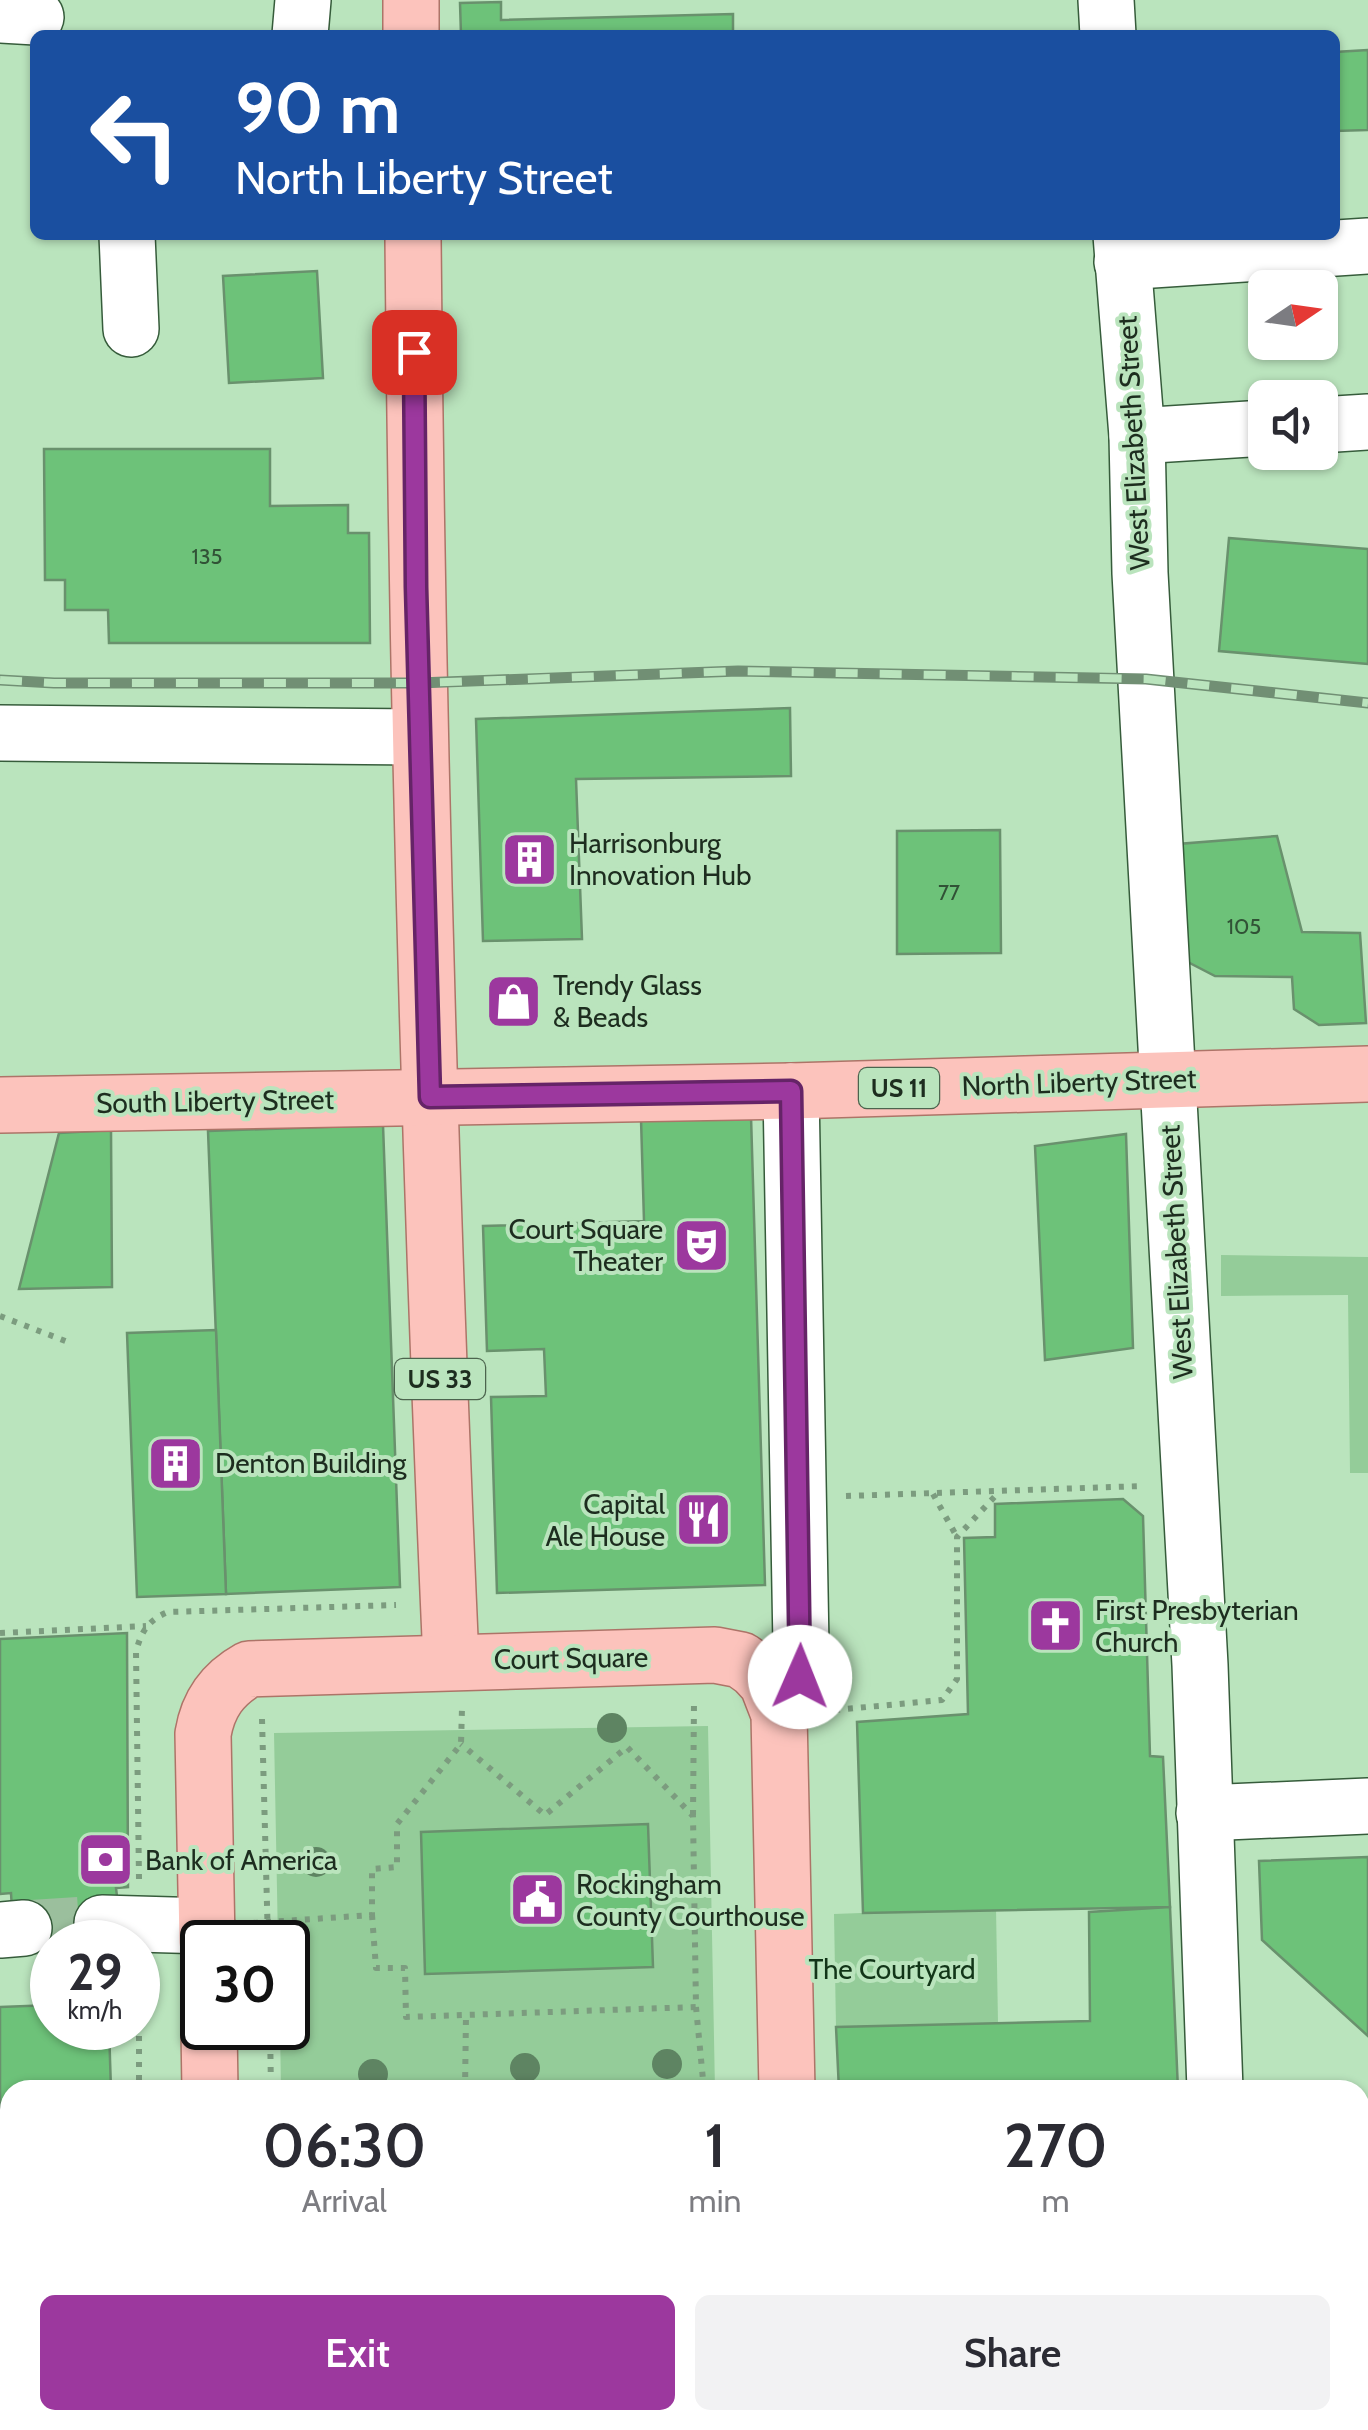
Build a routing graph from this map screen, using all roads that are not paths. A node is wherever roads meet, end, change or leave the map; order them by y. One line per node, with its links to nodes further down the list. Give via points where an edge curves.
1 (303, 0): 4 (street)
2 (410, 0): 5 (main road)
3 (1106, 0): 6 (street)
4 (300, 30)
5 (411, 30)
6 (1108, 30)
7 (127, 240): 11 (street)
8 (413, 240): 17 (main road, US 33)
9 (1368, 246): 10 (street)
10 (1121, 248): 15 (street, West Elizabeth Street)
11 (131, 329)
12 (1368, 422): 13 (street)
13 (1338, 424)
14 (1248, 429): 15 (street)
15 (1137, 436): 19 (street, West Elizabeth Street)
16 (0, 733): 17 (street)
17 (420, 738): 21 (main road, US 33)
18 (1368, 1074): 19 (main road, North Liberty Street / US 11)
19 (1167, 1080): 20 (main road, North Liberty Street / US 11); 26 (street, West Elizabeth Street)
20 (791, 1091): 21 (main road, North Liberty Street / US 11); 24 (street)
21 (430, 1097): 22 (main road, South Liberty Street / US 11); 23 (main road, US 33)
22 (0, 1105)
23 (451, 1661): 24 (main road, Court Square, via 695,1654 741,1660); 27 (main road, Court Square, via 259,1666 218,1693 203,1734)
24 (802, 1712): 30 (main road)
25 (1368, 1806): 26 (street)
26 (1204, 1812): 31 (street, West Elizabeth Street)
27 (207, 1920)
28 (209, 2050): 29 (main road)
29 (210, 2080)
30 (787, 2080)
31 (1215, 2080)

